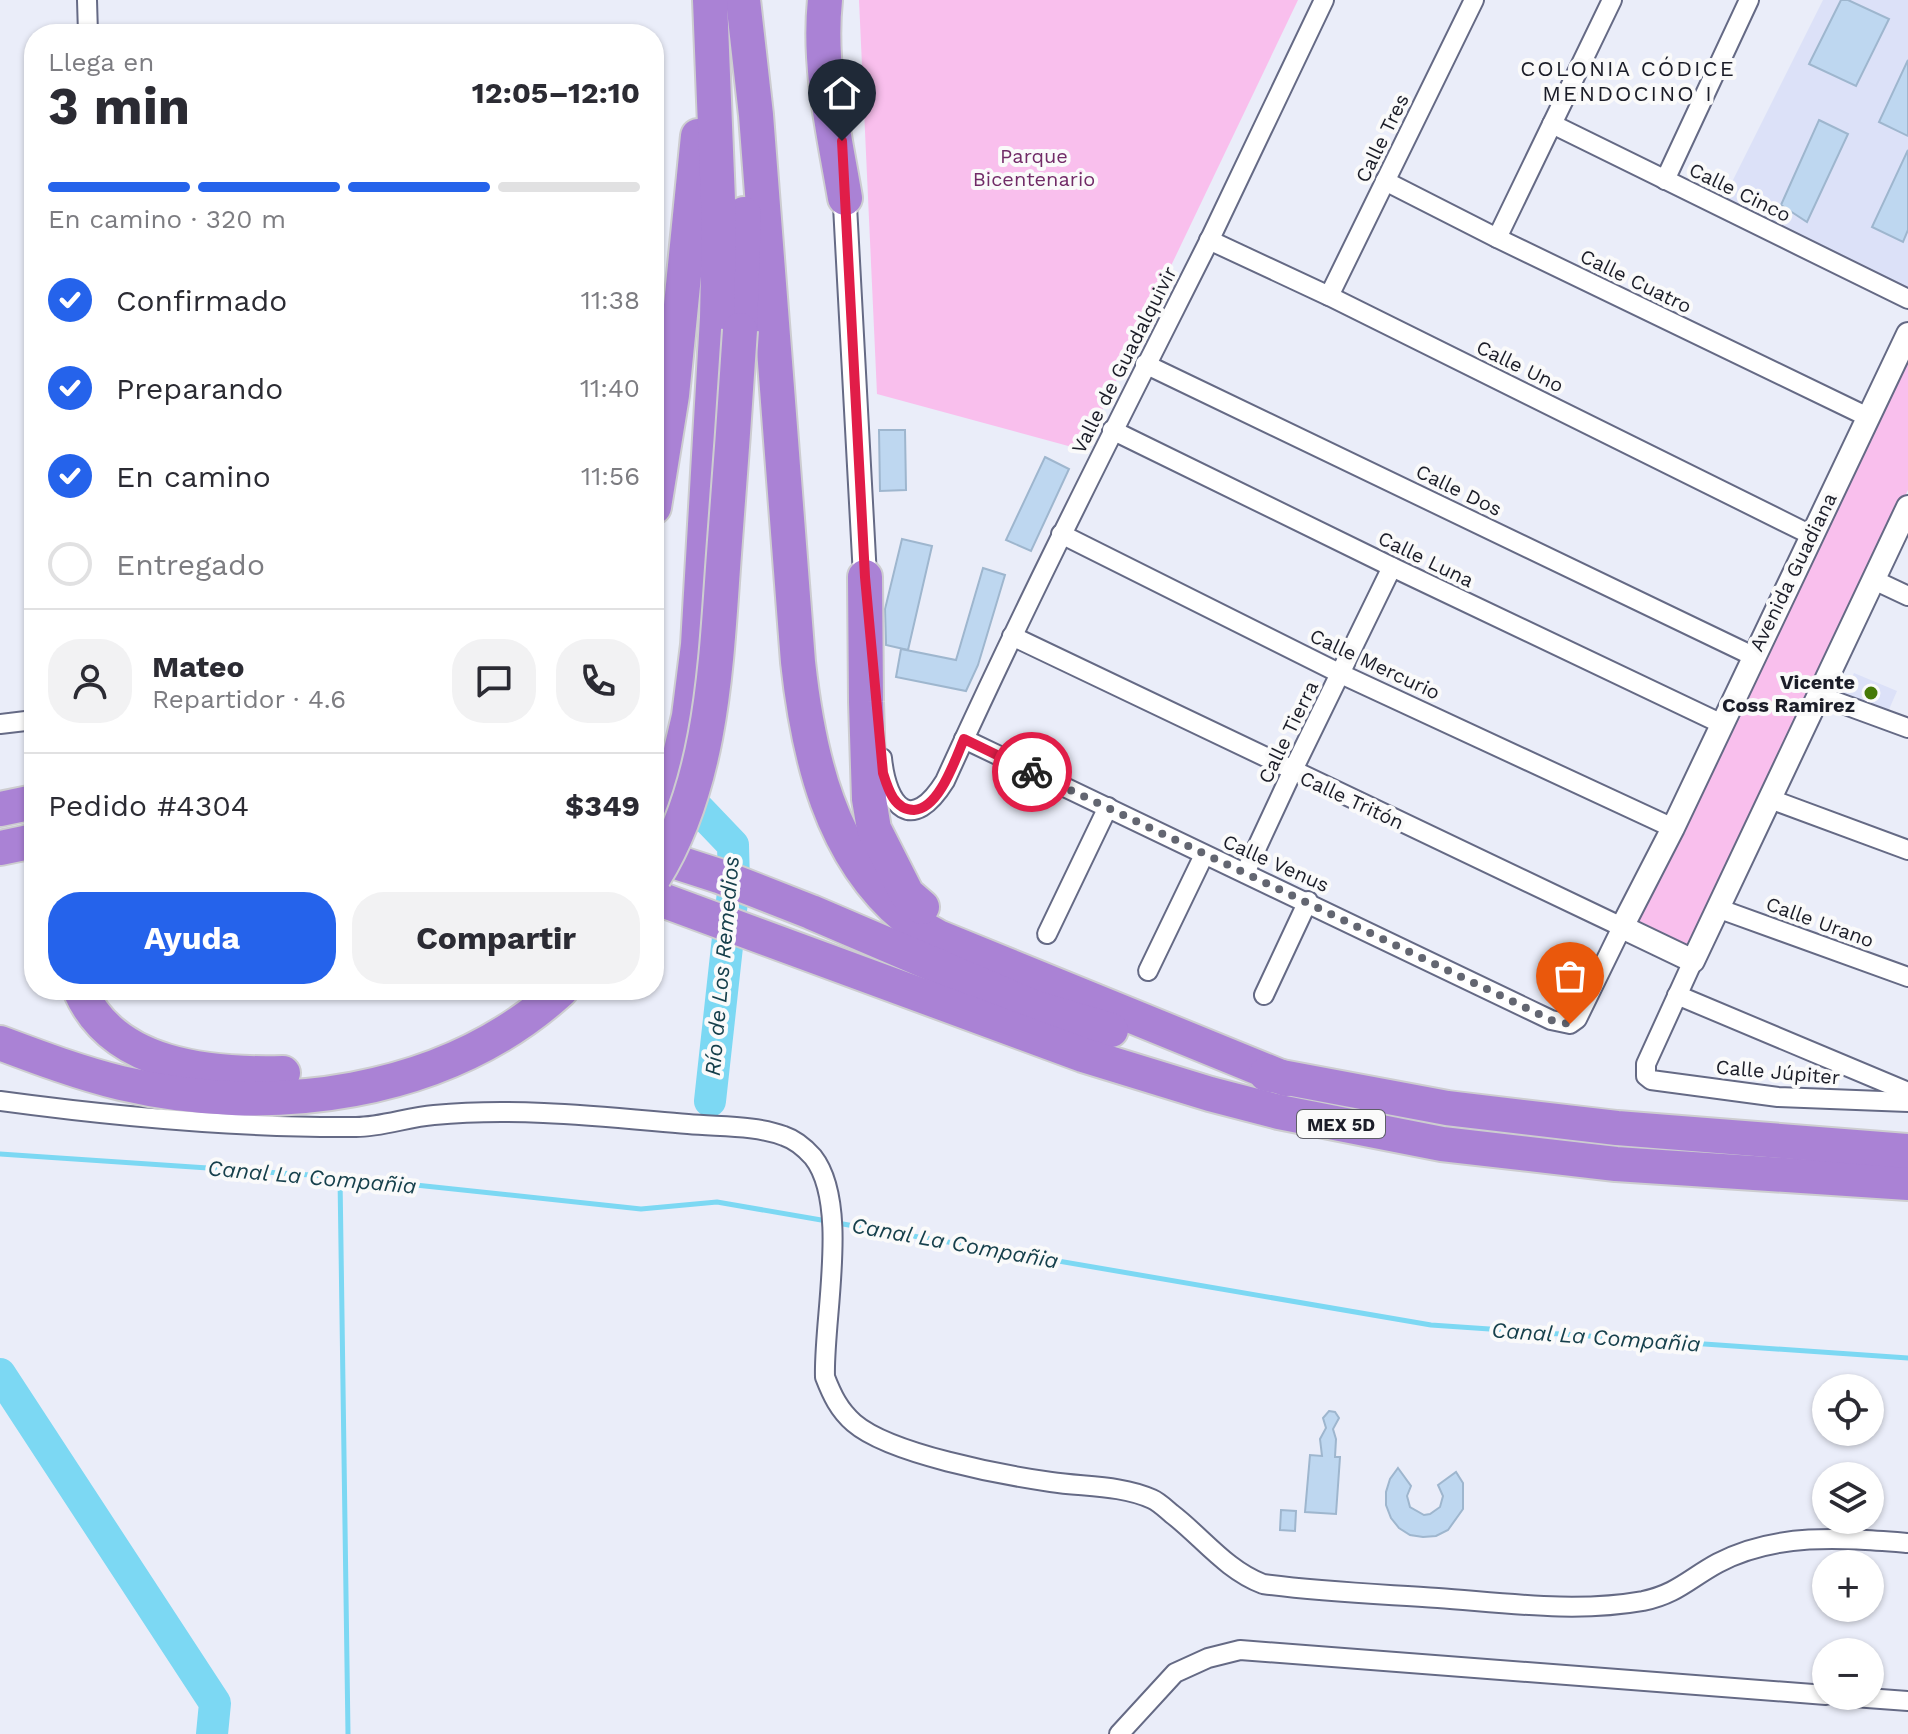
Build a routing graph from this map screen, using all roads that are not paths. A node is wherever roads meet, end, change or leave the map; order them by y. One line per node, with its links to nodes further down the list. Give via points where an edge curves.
1 (87, 0): 9 (street)
2 (709, 0): 18 (highway); 23 (highway, via 683,300)
3 (743, 0): 18 (highway, via 744,240); 59 (highway, via 798,662 814,762 829,811 873,884 907,918)
4 (1324, 0): 15 (street, Valle de Guadalquivir)
5 (1474, 0): 12 (street, Calle Tres)
6 (1612, 0): 10 (street)
7 (1749, 0): 11 (street)
8 (825, 5): 13 (highway, via 828,100)
9 (88, 24)
10 (1552, 124): 11 (street, Calle Cinco); 14 (street)
11 (1665, 180): 17 (street, Calle Cinco)
12 (1385, 181): 14 (street, Calle Cuatro); 16 (street, Calle Tres)
13 (845, 198): 28 (street)
14 (1497, 238): 21 (street, Calle Cuatro)
15 (1209, 240): 16 (street, Calle Uno); 20 (street, Valle de Guadalquivir)
16 (1329, 296): 26 (street, Calle Uno)
17 (1908, 299)
18 (729, 324): 44 (highway, via 689,716); 52 (highway, bridge, via 718,645 695,783)
19 (1908, 334): 21 (street, Avenida Guadiana)
20 (1145, 364): 22 (street, Valle de Guadalquivir); 32 (street, Calle Dos)
21 (1868, 417): 26 (street, Avenida Guadiana)
22 (1112, 430): 25 (street, Valle de Guadalquivir); 27 (street, Calle Luna)
23 (664, 445)
24 (1908, 507): 29 (street)
25 (1061, 534): 31 (street, Valle de Guadalquivir); 33 (street, Calle Mercurio)
26 (1811, 535): 32 (street, Avenida Guadiana)
27 (1392, 567): 33 (street, Calle Tierra); 37 (street, Calle Luna)
28 (865, 577): 39 (street, Valle de Guadalquivir, via 883,773 898,805 923,809 933,800); 59 (highway, via 874,829 907,894)
29 (1874, 580): 30 (street); 34 (street)
30 (1908, 596)
31 (1012, 636): 39 (street, Valle de Guadalquivir); 40 (street, Calle Tritón)
32 (1753, 656): 37 (street, Avenida Guadiana)
33 (1341, 674): 40 (street, Calle Tierra); 46 (street, Calle Mercurio)
34 (1818, 695): 38 (street); 41 (street)
35 (24, 721): 36 (street)
36 (0, 724)
37 (1722, 724): 46 (street, Avenida Guadiana)
38 (1908, 728)
39 (964, 739): 43 (street, Calle Venus)
40 (1292, 772): 53 (street, Calle Tierra); 57 (street, Calle Tritón)
41 (1770, 799): 49 (street); 56 (street)
42 (24, 804): 45 (highway)
43 (1108, 807): 50 (street, Calle Venus); 58 (street)
44 (664, 808)
45 (0, 809)
46 (1673, 828): 57 (street, Avenida Guadiana)
47 (24, 843): 48 (highway)
48 (0, 848)
49 (1908, 850)
50 (1204, 855): 53 (street, Calle Venus); 61 (street)
51 (664, 858): 70 (highway, MEX 5D, via 811,912 1033,1007)
52 (664, 861)
53 (1245, 873): 55 (street, Calle Venus)
54 (664, 901): 75 (highway, MEX 5D, via 1083,1055 1279,1112 1442,1144 1616,1164)
55 (1308, 901): 63 (street); 68 (street, Calle Venus, via 1551,1020)
56 (1717, 908): 60 (street); 62 (street, Calle Urano)
57 (1622, 927): 60 (street, Calle Tritón); 68 (street, Avenida Guadiana, via 1581,1013)
58 (1047, 934)
59 (969, 951): 70 (highway)
60 (1693, 961): 64 (street)
61 (1148, 971)
62 (1908, 977)
63 (1264, 995)
64 (1677, 995): 71 (street); 73 (street, Calle Júpiter, via 1646,1064 1646,1076 1657,1082 1778,1097)
65 (85, 1000): 66 (highway, via 105,1029 130,1047 182,1065 244,1073 365,1066 419,1051)
66 (513, 1000)
67 (550, 1000): 69 (highway, via 499,1037 416,1074 365,1088 281,1097 166,1091 64,1067)
68 (1570, 1024)
69 (0, 1043)
70 (1286, 1079): 74 (highway, MEX 5D, via 1478,1112)
71 (1908, 1092)
72 (0, 1101): 76 (street, via 195,1121 360,1127 494,1111 575,1114 784,1136 801,1144 824,1172 833,1218 825,1377 834,1402 855,1424 899,1445 962,1464 1153,1499 1232,1568 1263,1584 1559,1607 1612,1604 1677,1591 1718,1563 1767,1543 1843,1538)
73 (1908, 1102)
74 (1908, 1151)
75 (1908, 1183)
76 (1908, 1543)
77 (1812, 1694): 80 (street, via 1240,1650 1175,1673)
78 (1884, 1699): 79 (street)
79 (1908, 1701)
80 (1119, 1734)

